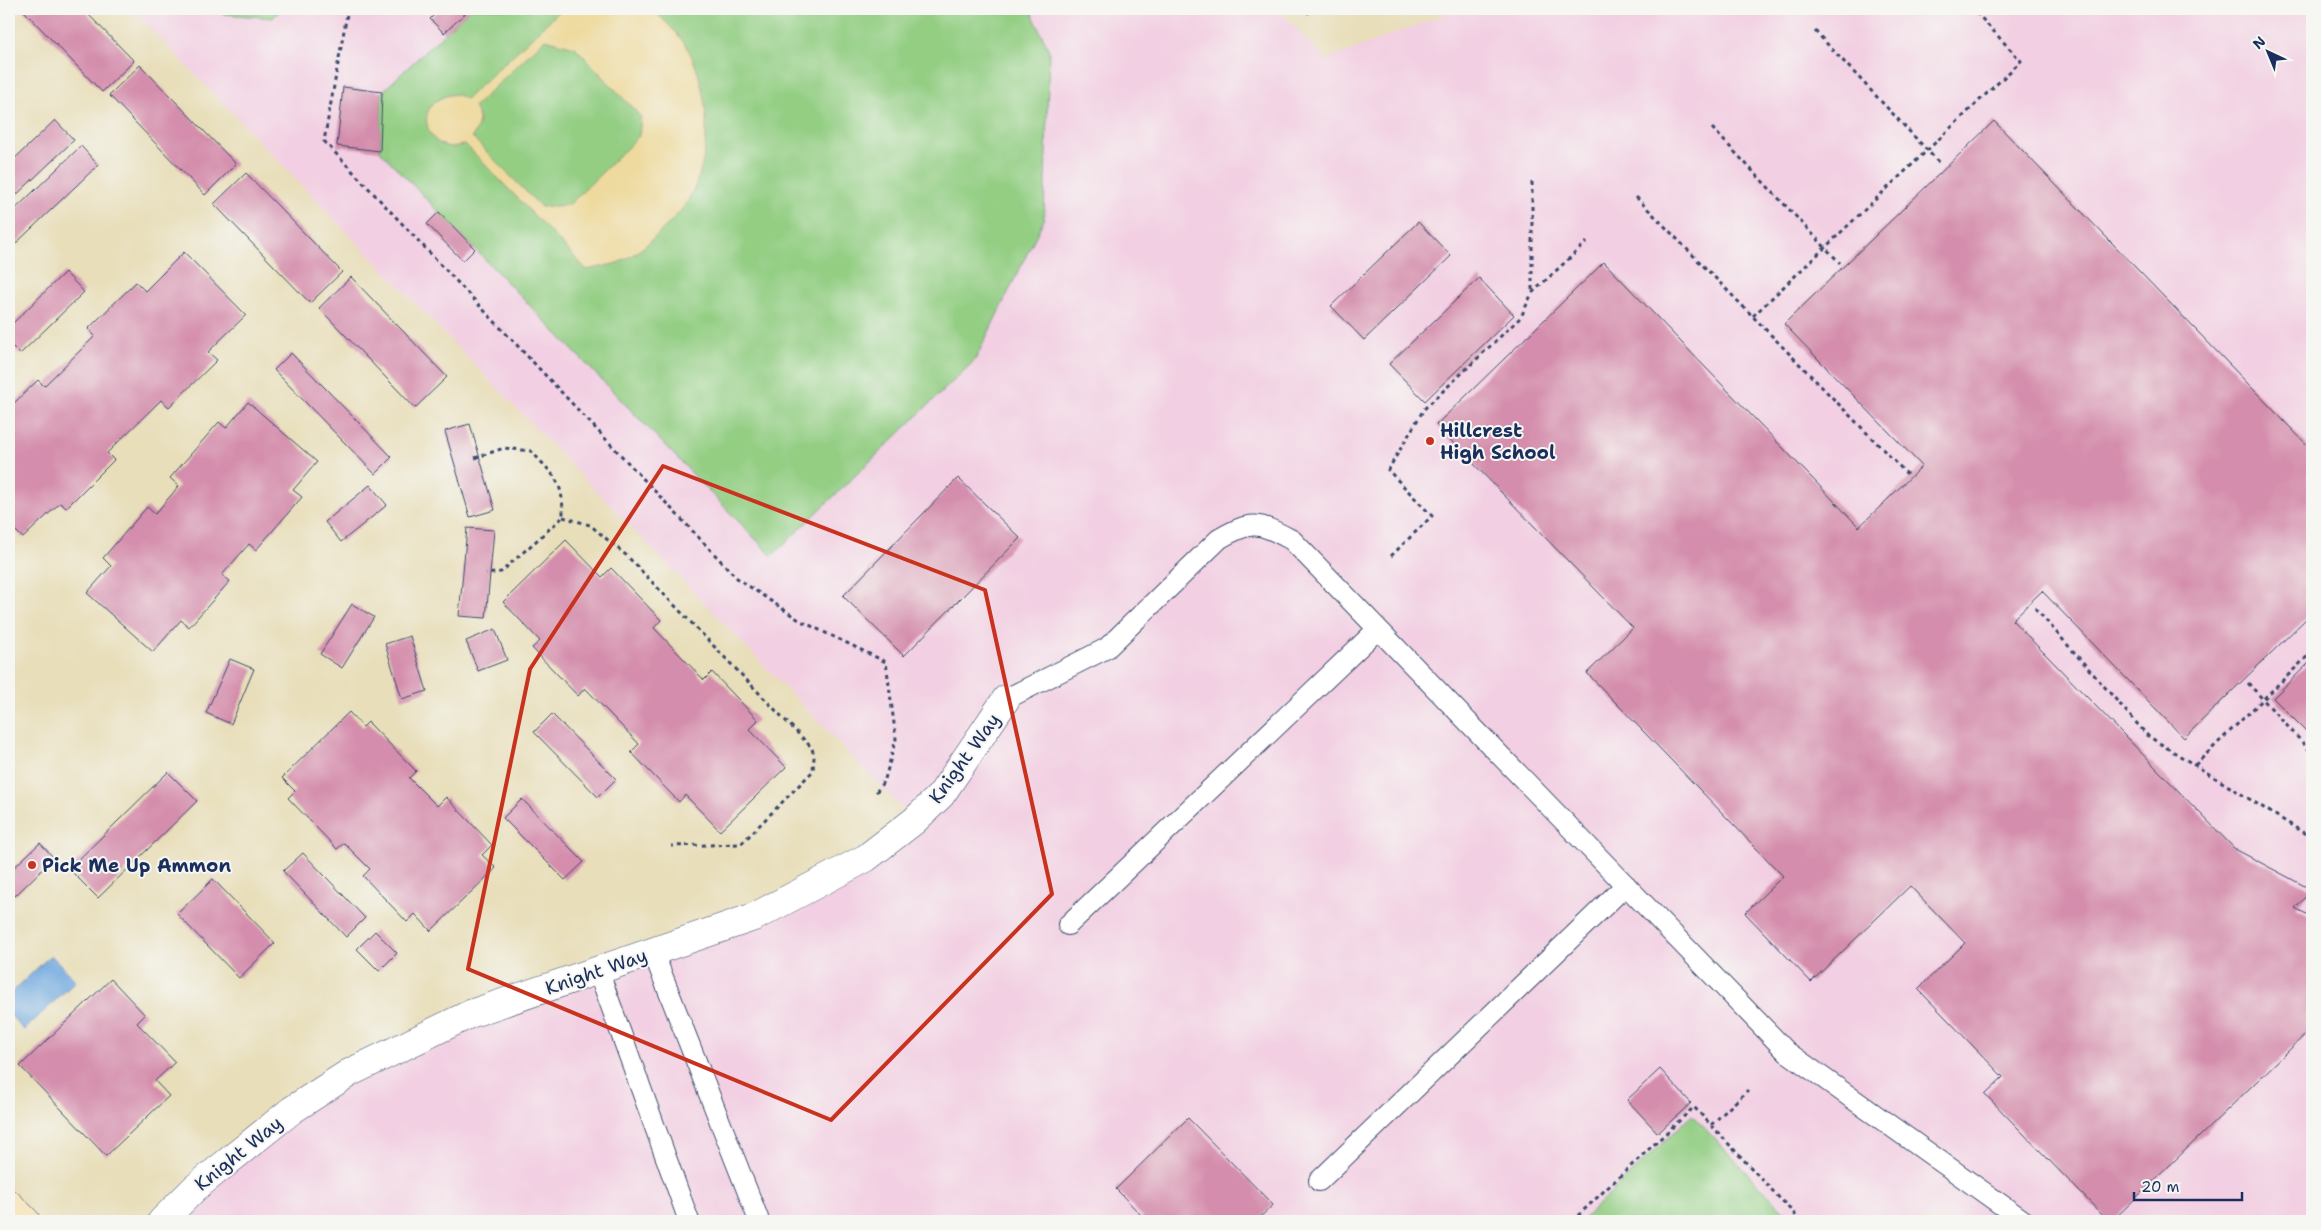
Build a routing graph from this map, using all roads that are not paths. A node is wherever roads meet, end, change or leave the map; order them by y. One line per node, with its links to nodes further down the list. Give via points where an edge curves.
1 (1378, 629): 2 (lane, via 1292,540 1265,526 1241,526 1219,539 1107,648); 3 (lane); 4 (lane)
2 (1006, 699): 5 (street, Knight Way, via 941,795 914,821 866,858 754,917)
3 (1626, 886): 7 (lane); 13 (lane, via 1792,1056)
4 (1068, 924)
5 (653, 952): 6 (street, Knight Way); 9 (lane)
6 (598, 970): 11 (street, Knight Way, via 470,1014 349,1073 292,1110 195,1188); 12 (lane)
7 (1319, 1180)
8 (9, 1204): 10 (street)
9 (758, 1218)
10 (26, 1221)
11 (162, 1221)
12 (689, 1221)
13 (2024, 1221)

